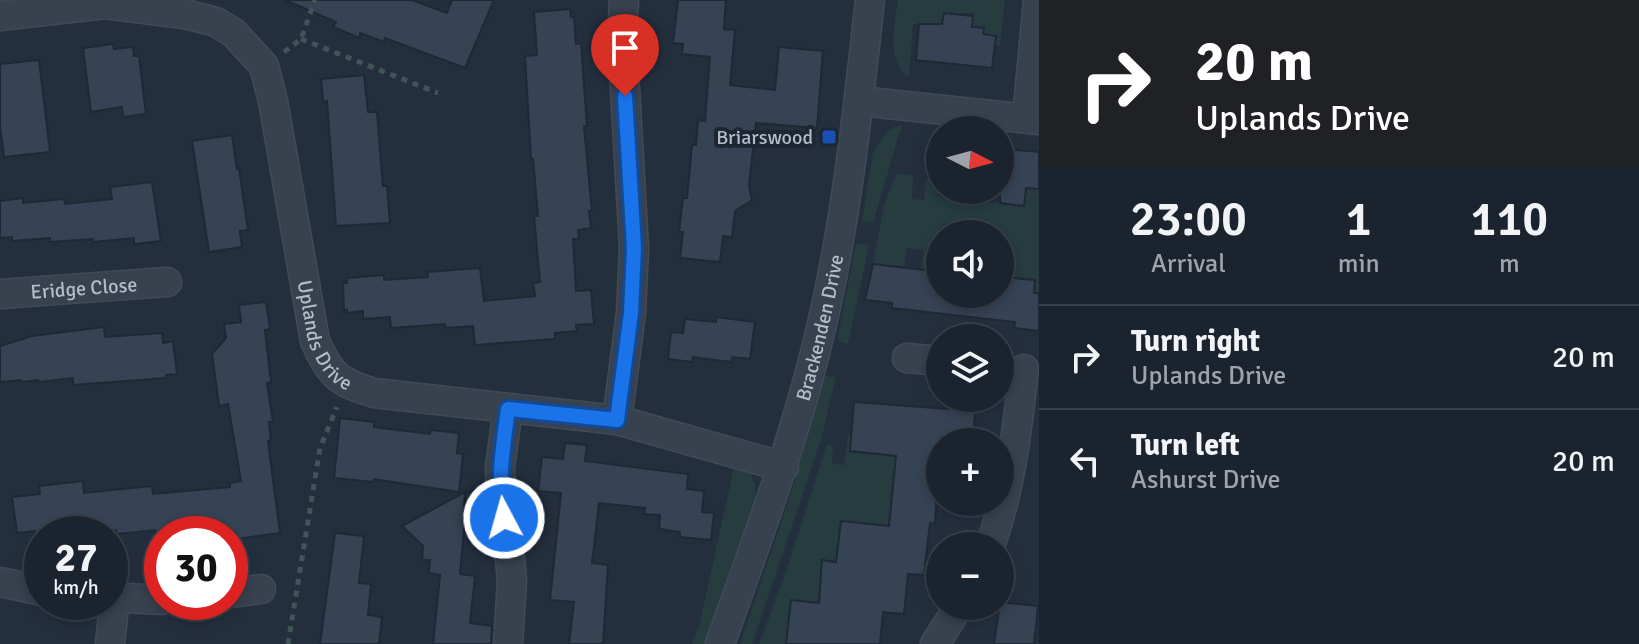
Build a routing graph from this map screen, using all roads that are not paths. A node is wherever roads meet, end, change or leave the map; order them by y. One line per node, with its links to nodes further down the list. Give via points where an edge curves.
1 (624, 0): 14 (street, via 634,248)
2 (870, 0): 6 (street, Brackenden Drive)
3 (1038, 0): 7 (street)
4 (105, 2): 5 (street, Uplands Drive); 13 (street, Uplands Drive, via 216,22 234,33 264,66 315,341 327,368 344,384 374,393)
5 (0, 16)
6 (859, 101): 7 (street); 15 (street, Brackenden Drive, via 841,230)
7 (1033, 119)
8 (167, 282): 9 (street, Eridge Close)
9 (0, 294)
10 (907, 358): 11 (street)
11 (926, 360)
12 (1021, 369): 16 (street, via 1012,469)
13 (508, 409): 14 (street, Uplands Drive); 24 (street, via 500,489 512,581)
14 (617, 420): 15 (street, Uplands Drive)
15 (784, 467): 25 (street, Brackenden Drive)
16 (995, 532)
17 (0, 582): 18 (street)
18 (24, 587)
19 (261, 589): 20 (street)
20 (248, 591)
21 (112, 620): 23 (street)
22 (950, 620): 26 (street)
23 (110, 644)
24 (508, 644)
25 (720, 644)
26 (935, 644)

